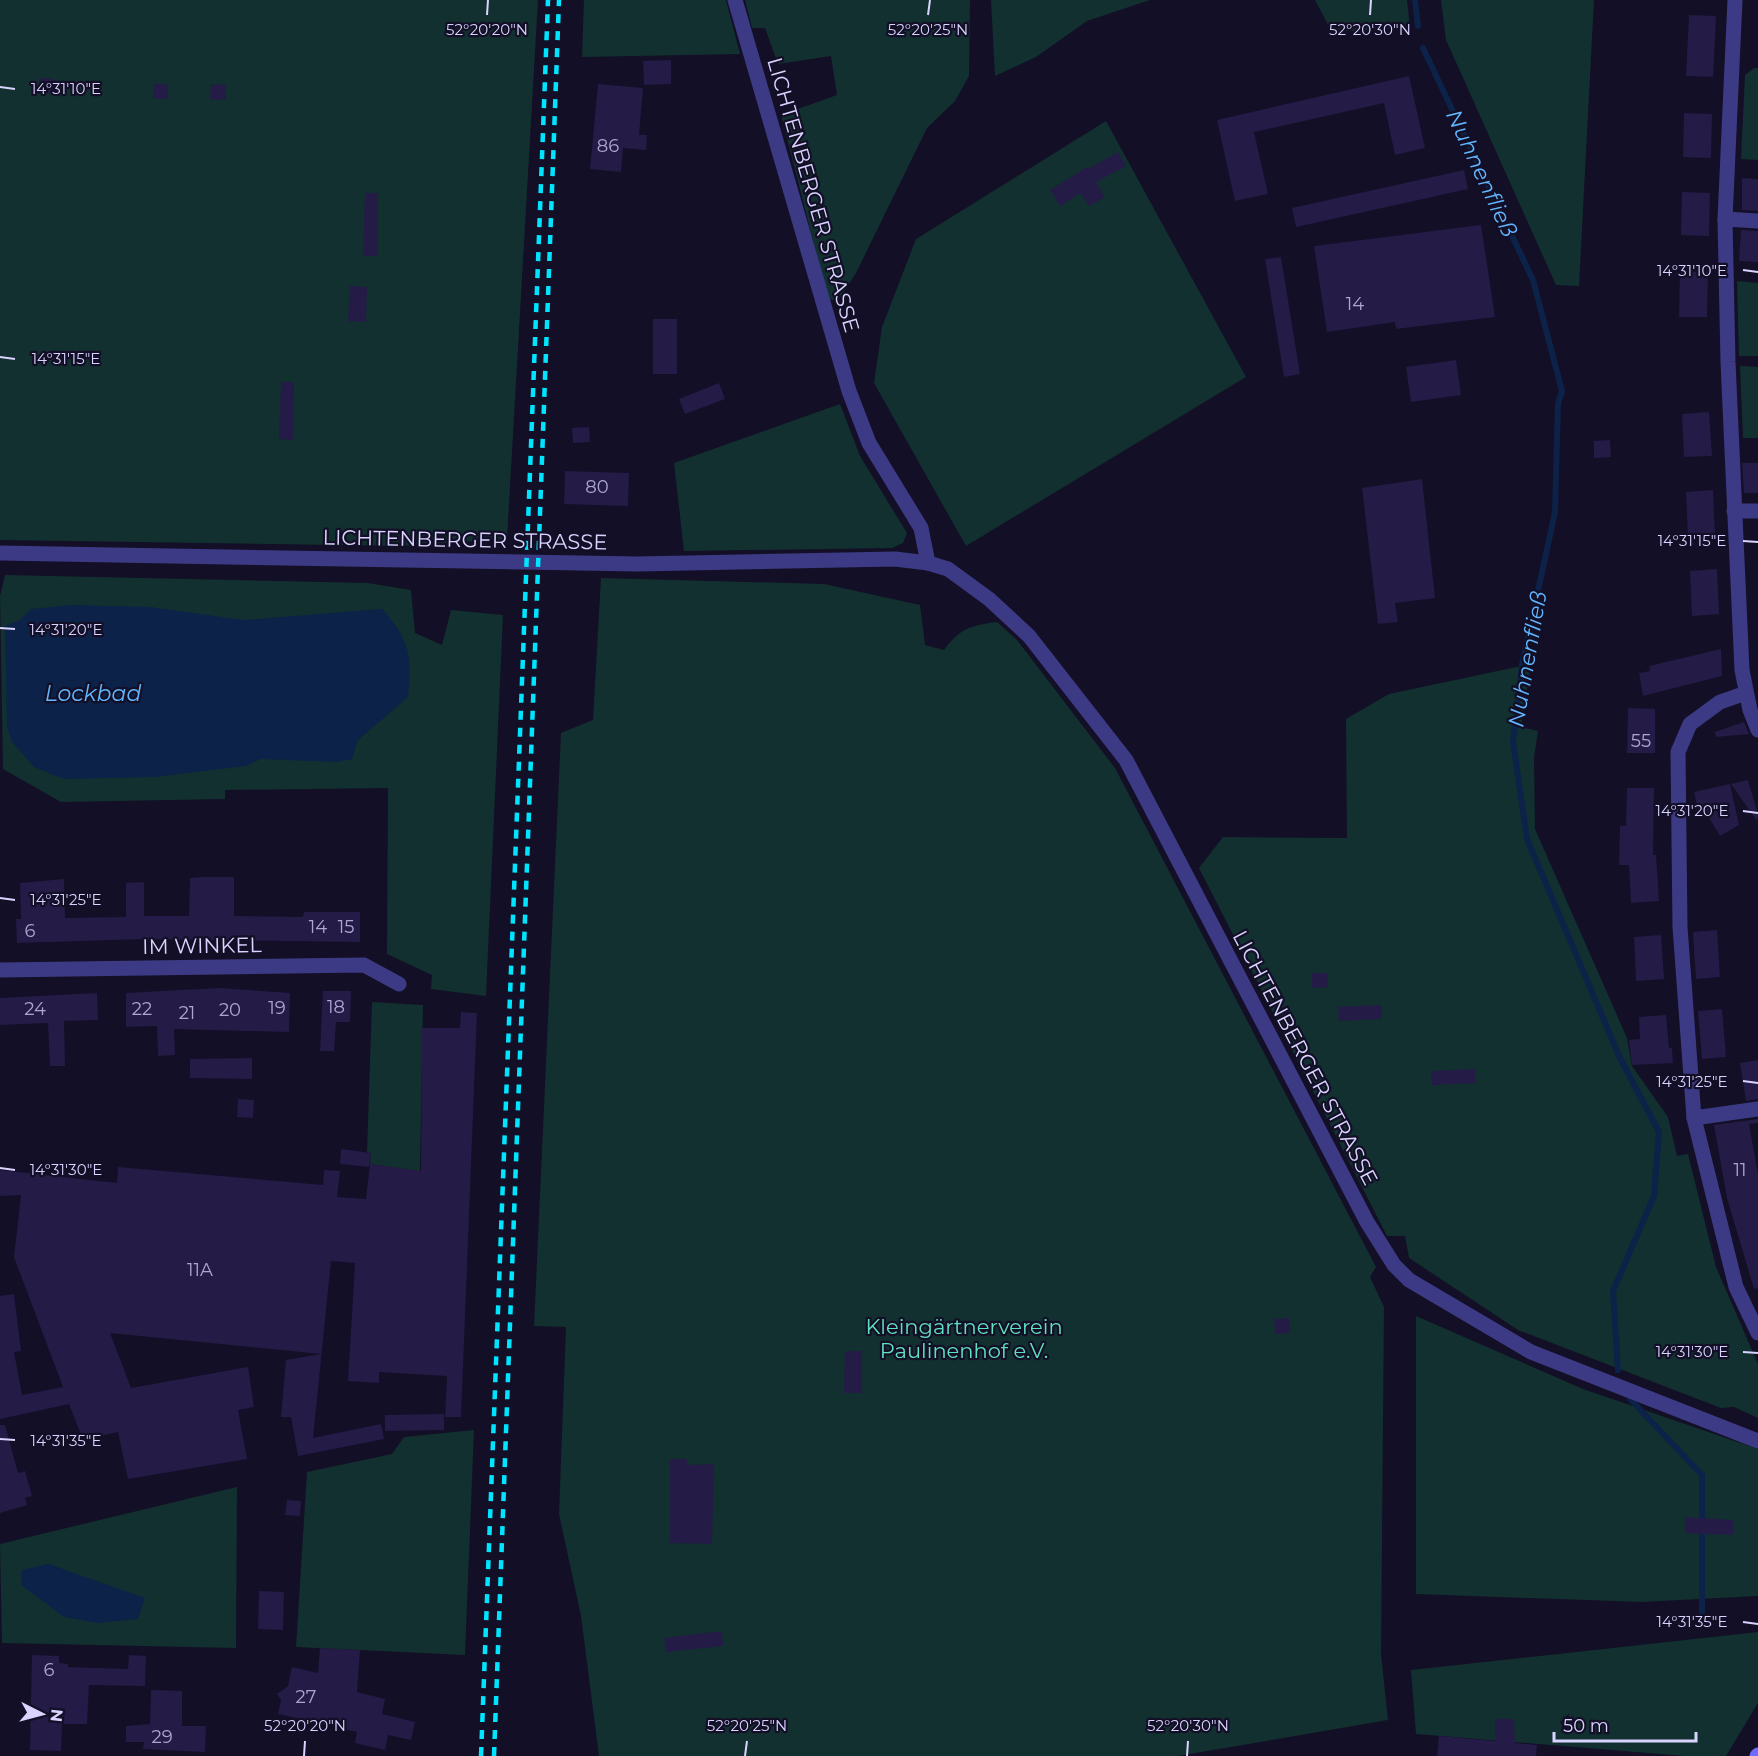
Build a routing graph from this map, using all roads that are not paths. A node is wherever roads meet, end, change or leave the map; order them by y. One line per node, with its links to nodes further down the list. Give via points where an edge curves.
1 (735, 0): 8 (street, LICHTENBERGER STRASSE, via 849,391 869,443 921,528)
2 (1735, 0): 3 (street)
3 (1725, 219): 4 (street); 5 (street)
4 (1758, 221)
5 (1734, 511): 6 (street); 9 (street)
6 (1758, 511)
7 (0, 553): 8 (street, LICHTENBERGER STRASSE, via 637,564 895,559)
8 (928, 562): 16 (street, LICHTENBERGER STRASSE, via 963,579 1029,636 1126,760 1367,1222 1394,1265 1409,1280 1531,1352)
9 (1746, 693): 10 (street); 14 (street, via 1720,702 1690,724 1678,752 1680,927)
10 (1758, 730)
11 (0, 970): 12 (street, IM WINKEL, via 364,965)
12 (399, 984)
13 (1758, 1109): 14 (street)
14 (1694, 1118): 15 (street, via 1736,1287)
15 (1758, 1334)
16 (1758, 1441)

